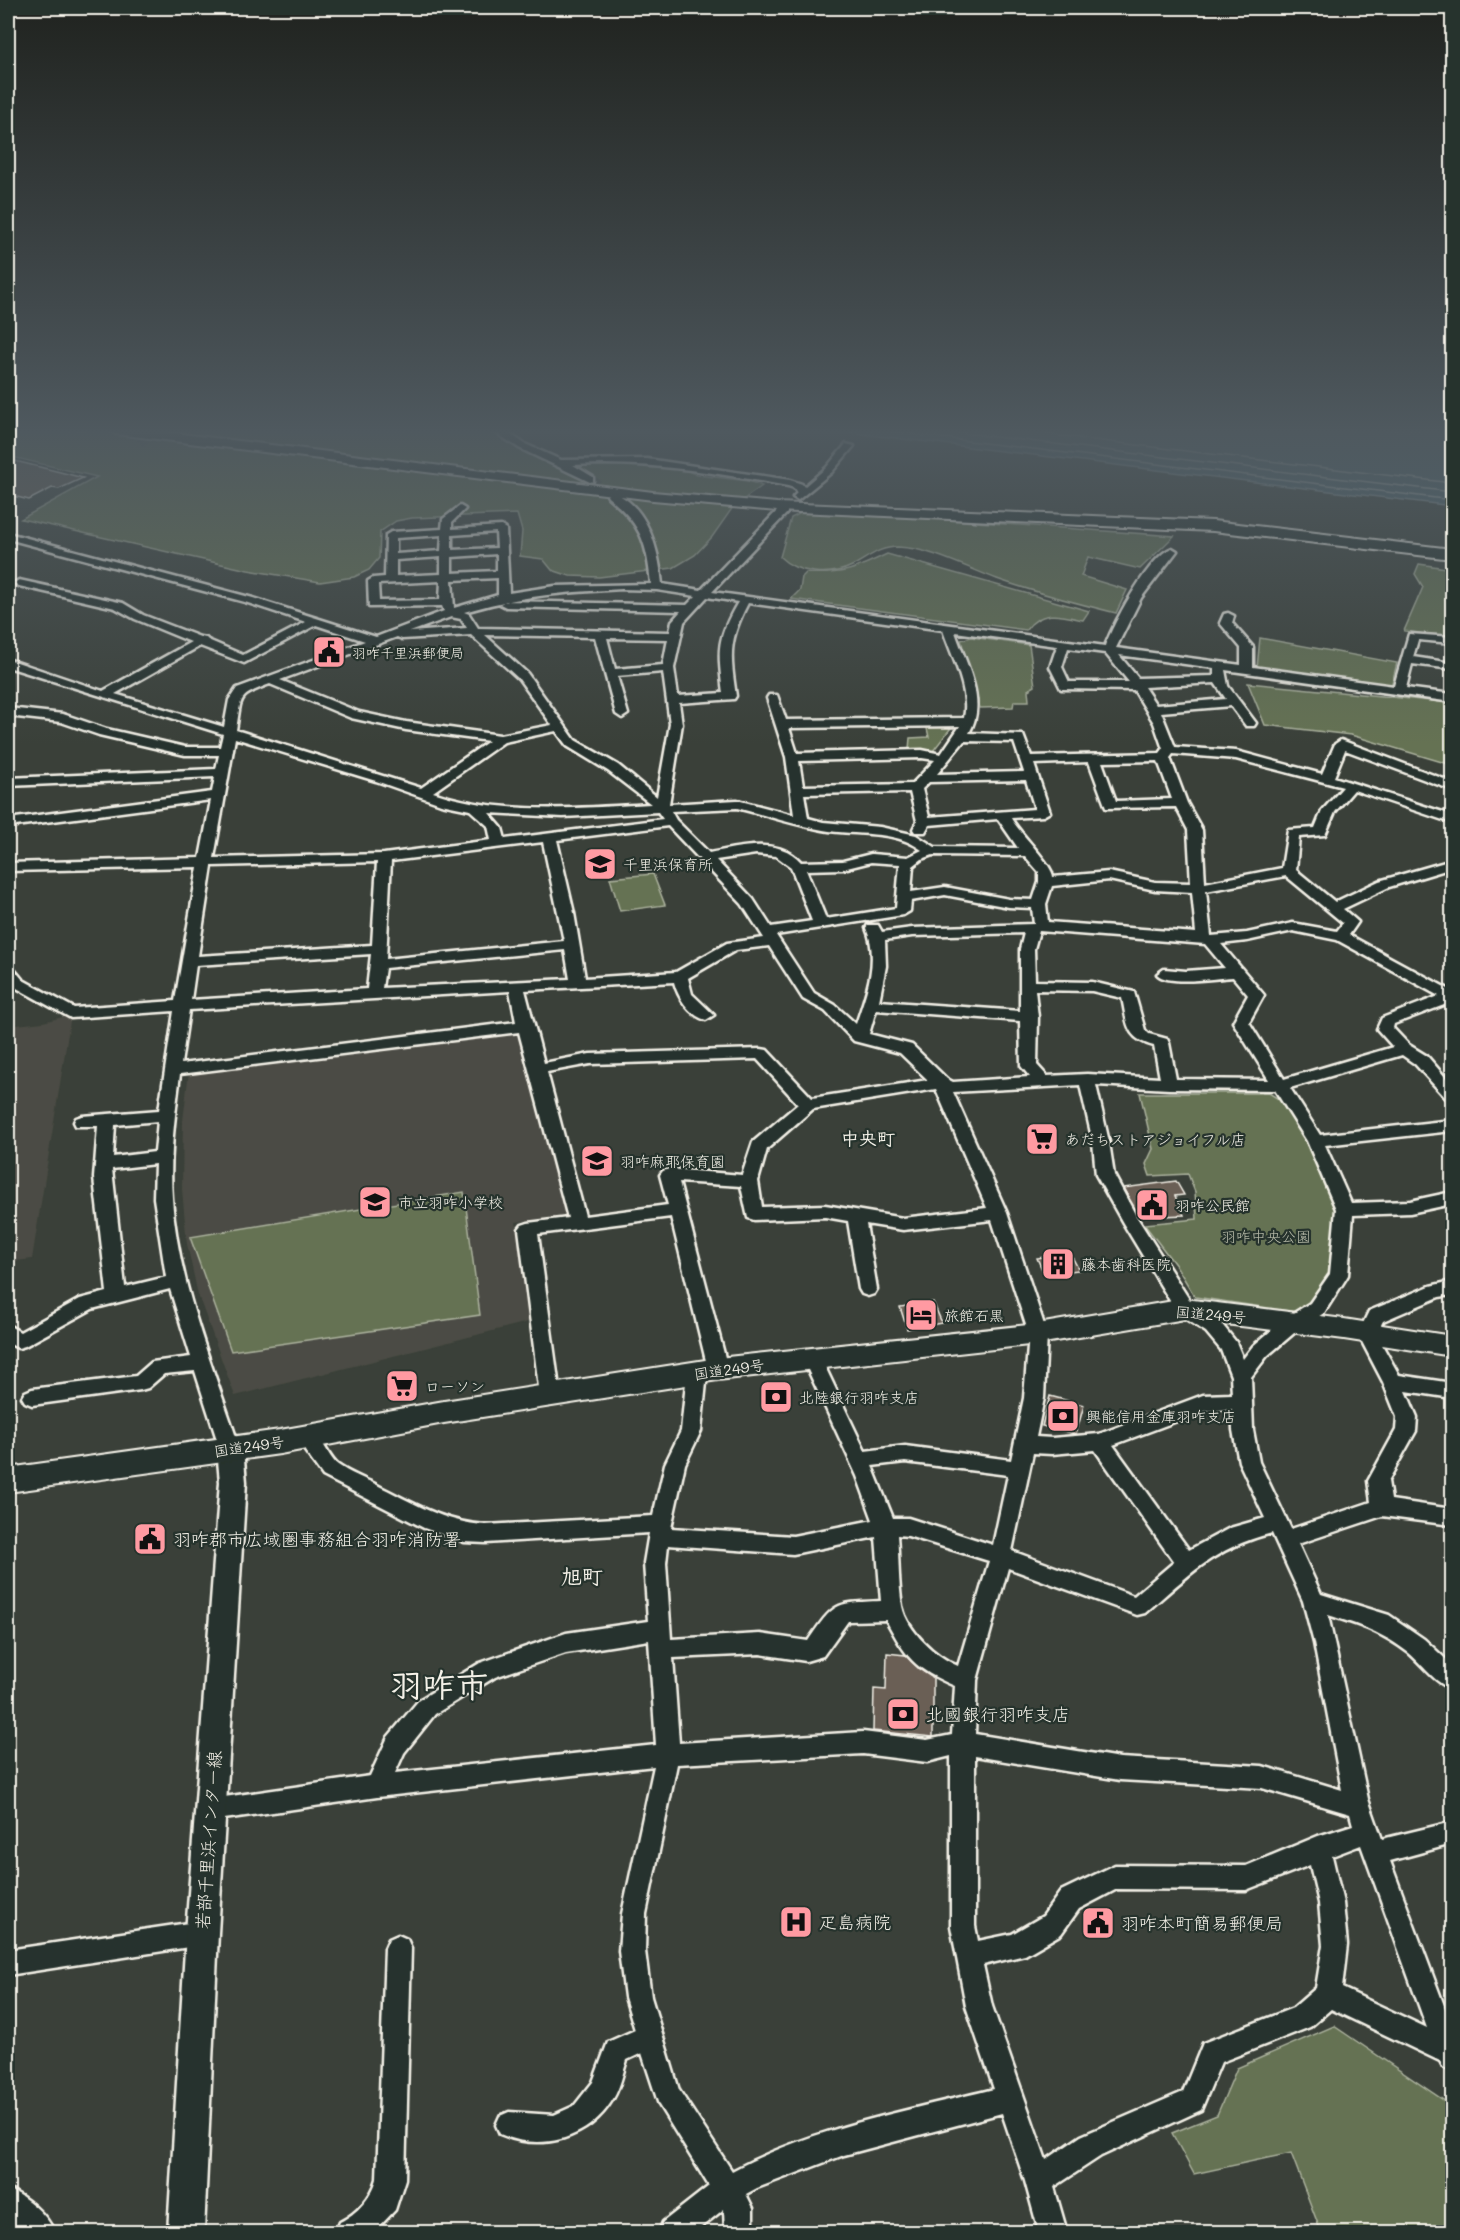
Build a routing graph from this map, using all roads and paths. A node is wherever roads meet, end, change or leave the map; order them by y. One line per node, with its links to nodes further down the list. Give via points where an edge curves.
1 (391, 535): 15 (street)
2 (447, 535): 13 (street)
3 (501, 535): 11 (street)
4 (644, 535): 21 (street)
5 (761, 535): 22 (street)
6 (1287, 535): 16 (highway)
7 (1294, 535): 14 (highway)
8 (1346, 535): 10 (highway)
9 (8, 536): 29 (street, via 239,597)
10 (1452, 548)
11 (501, 551): 13 (street); 17 (street)
12 (1172, 551): 39 (street, via 1121,618)
13 (446, 554): 15 (street); 18 (street)
14 (1452, 554)
15 (391, 557): 19 (street)
16 (1452, 559)
17 (503, 574): 18 (street); 23 (street)
18 (447, 577): 19 (street); 26 (street)
19 (390, 580): 26 (street, via 373,581 372,605)
20 (19, 583): 35 (street, via 119,605 139,617)
21 (657, 587): 22 (street); 23 (street, via 592,586)
22 (706, 594): 24 (street); 27 (street)
23 (504, 597): 25 (street)
24 (745, 599): 30 (street); 53 (street, via 730,626 724,656 730,696)
25 (481, 603): 26 (street); 27 (street)
26 (448, 608): 31 (street, via 465,616); 32 (street)
27 (690, 608): 34 (street, via 678,621)
28 (1228, 616): 44 (street, via 1226,623 1247,647)
29 (314, 622): 35 (street, via 244,659); 36 (street)
30 (948, 628): 38 (street); 58 (street, via 973,708)
31 (474, 631): 32 (street); 33 (street); 61 (street, via 522,676)
32 (392, 635): 36 (street)
33 (600, 635): 34 (street); 46 (street)
34 (674, 636): 43 (street)
35 (202, 640): 50 (street)
36 (377, 640): 47 (street)
37 (1452, 640): 40 (street, via 1413,636)
38 (1064, 644): 39 (street); 48 (street, via 1056,667 1065,686)
39 (1109, 650): 45 (street); 48 (street)
40 (1407, 660): 42 (street); 49 (street)
41 (8, 663): 50 (street)
42 (1452, 666)
43 (668, 668): 46 (street); 53 (street)
44 (1247, 670): 45 (street); 49 (street)
45 (1220, 672): 48 (street); 54 (street, via 1222,686)
46 (611, 673): 57 (street)
47 (269, 680): 62 (street, via 238,694); 64 (street, via 355,715)
48 (1137, 684): 55 (street)
49 (1399, 690): 52 (street)
50 (104, 695): 62 (street)
51 (773, 698): 60 (street)
52 (1452, 698)
53 (671, 700): 84 (street, via 676,724)
54 (1235, 702): 55 (street); 59 (street)
55 (1152, 709): 66 (street, via 1166,732)
56 (8, 712): 65 (street, via 63,718 103,732 185,751)
57 (622, 714)
58 (969, 722): 60 (street); 63 (street)
59 (1250, 723)
60 (781, 724): 67 (street)
61 (560, 727): 64 (street); 84 (street, via 572,743 613,768)
62 (230, 733): 65 (street); 80 (street)
63 (960, 737): 68 (street); 69 (street, via 1019,738)
64 (500, 739): 80 (street)
65 (226, 751): 71 (street)
66 (1166, 754): 70 (street); 74 (street, via 1236,755); 82 (street)
67 (792, 757): 68 (street, via 922,753); 79 (street)
68 (942, 758): 73 (street)
69 (1028, 760): 70 (street); 72 (street)
70 (1095, 760): 82 (street, via 1111,805)
71 (223, 773): 75 (street); 81 (street)
72 (1031, 776): 73 (street); 85 (street, via 1043,812)
73 (926, 778): 78 (street)
74 (1327, 778): 76 (street); 77 (street, via 1341,744)
75 (8, 782)
76 (1351, 785): 86 (street); 103 (street, via 1329,811 1320,832 1293,833)
77 (1452, 786)
78 (915, 788): 79 (street); 88 (street)
79 (796, 790): 87 (street)
80 (424, 792): 83 (street)
81 (219, 795): 90 (street); 99 (street)
82 (1180, 803): 105 (street, via 1195,830)
83 (474, 807): 84 (street, via 563,813); 93 (street, via 497,828)
84 (662, 807): 87 (street, via 737,804); 89 (street)
85 (1002, 814): 88 (street); 95 (street)
86 (1452, 819)
87 (802, 821): 92 (street)
88 (924, 821): 92 (street)
89 (671, 822): 91 (street); 97 (street)
90 (8, 823)
91 (549, 837): 93 (street); 116 (street)
92 (916, 839): 94 (street)
93 (498, 845): 96 (street)
94 (932, 851): 95 (street); 98 (street)
95 (1028, 852): 104 (street, via 1046,871)
96 (384, 858): 99 (street); 117 (street)
97 (706, 858): 101 (street, via 762,850 783,852); 112 (street, via 748,902)
98 (910, 861): 101 (street, via 871,858); 106 (street, via 906,865)
99 (205, 862): 102 (street); 118 (street)
100 (1452, 864): 108 (street, via 1384,884)
101 (797, 866): 110 (street)
102 (8, 867)
103 (1289, 871): 105 (street); 108 (street)
104 (1046, 882): 105 (street, via 1109,876 1155,886); 107 (street)
105 (1198, 888): 115 (street)
106 (903, 898): 107 (street, via 945,891 1009,903); 109 (street, via 903,910)
107 (1039, 904): 111 (street)
108 (1333, 908): 113 (street, via 1351,922)
109 (866, 918): 110 (street); 114 (street)
110 (821, 924): 112 (street)
111 (1037, 927): 114 (street); 115 (street); 124 (street, via 1027,949)
112 (771, 936): 122 (street, via 732,946); 133 (street, via 808,996 830,1008)
113 (1341, 936): 115 (street, via 1293,927 1247,937); 127 (street)
114 (879, 937): 129 (street, via 879,972)
115 (1207, 940): 120 (street)
116 (573, 945): 117 (street); 123 (street)
117 (378, 956): 118 (street); 126 (street)
118 (190, 961): 128 (street)
119 (8, 971): 128 (street, via 18,983 71,1013)
120 (1238, 972): 121 (street); 141 (street, via 1256,995 1240,1022)
121 (1164, 974)
122 (680, 976): 123 (street); 130 (street, via 685,996)
123 (578, 983): 125 (street)
124 (1028, 986): 131 (street); 140 (street, via 1083,984 1109,987 1129,995 1137,1031 1143,1038 1161,1043)
125 (517, 987): 126 (street); 132 (street)
126 (374, 993): 128 (street)
127 (1452, 997): 134 (street, via 1387,1021 1385,1029)
128 (183, 1005): 135 (street)
129 (868, 1005): 131 (street); 133 (street)
130 (706, 1015)
131 (1030, 1017): 138 (street, via 1029,1066)
132 (525, 1026): 135 (street); 136 (street)
133 (861, 1037): 139 (street, via 906,1049)
134 (1403, 1048): 141 (street); 142 (street, via 1421,1060)
135 (172, 1070): 144 (street)
136 (538, 1070): 143 (street, via 590,1059 761,1054); 157 (street)
137 (1087, 1079): 138 (street); 140 (street); 162 (street, via 1105,1175)
138 (1042, 1080): 139 (street, via 952,1087)
139 (941, 1083): 143 (street); 155 (street)
140 (1169, 1084): 141 (street)
141 (1280, 1085): 148 (street)
142 (1452, 1094)
143 (808, 1104): 151 (street, via 759,1146)
144 (165, 1115): 145 (street); 149 (street)
145 (107, 1120): 146 (street); 150 (street)
146 (82, 1122)
147 (1452, 1125): 148 (street)
148 (1316, 1140): 153 (street)
149 (163, 1156): 150 (street); 158 (street, via 163,1198)
150 (104, 1164): 161 (street)
151 (748, 1181): 154 (street, via 669,1175); 156 (street, via 754,1214 825,1211)
152 (1452, 1198): 153 (street, via 1410,1207)
153 (1345, 1209): 163 (street, via 1339,1275 1317,1308)
154 (679, 1210): 157 (street); 170 (street)
155 (998, 1213): 156 (street, via 903,1224); 164 (street)
156 (856, 1215): 160 (street)
157 (578, 1221): 174 (street, via 528,1229)
158 (176, 1281): 161 (street); 169 (street)
159 (1452, 1288): 165 (street, via 1376,1316)
160 (868, 1289)
161 (117, 1296): 166 (street, via 87,1304)
162 (1185, 1309): 163 (highway, 国道249号); 164 (highway, 国道249号); 171 (street, via 1214,1327 1229,1347)
163 (1293, 1323): 165 (highway, 国道249号); 171 (street, via 1260,1351)
164 (1038, 1334): 168 (highway, 国道249号); 179 (street, via 1034,1398)
165 (1367, 1334): 167 (highway, 国道249号); 172 (street)
166 (11, 1340)
167 (1452, 1346)
168 (812, 1359): 170 (highway, 国道249号); 181 (street)
169 (201, 1363): 175 (street, via 159,1367 141,1383); 180 (street)
170 (708, 1371): 174 (highway, 国道249号); 187 (street, via 691,1431 675,1464)
171 (1241, 1376): 176 (street)
172 (1393, 1382): 173 (street); 184 (street, via 1407,1417 1406,1431 1378,1481)
173 (1452, 1390)
174 (550, 1395): 177 (highway, 国道249号)
175 (32, 1397)
176 (1242, 1401): 178 (street, via 1203,1402); 188 (street, via 1249,1462)
177 (307, 1438): 180 (highway, 国道249号); 187 (street, via 330,1470 431,1522 464,1533)
178 (1100, 1442): 179 (street); 190 (street)
179 (1025, 1444): 182 (street)
180 (230, 1449): 183 (highway, 国道249号); 200 (main road, 若部千里浜インター線, via 233,1482)
181 (859, 1460): 182 (street, via 905,1454); 186 (street)
182 (1020, 1469): 189 (street)
183 (8, 1480)
184 (1382, 1507): 185 (street); 188 (street)
185 (1452, 1516)
186 (886, 1526): 187 (street, via 793,1545); 189 (street, via 928,1532); 192 (street)
187 (660, 1530): 193 (street, via 655,1563)
188 (1282, 1531): 190 (street, via 1230,1538); 191 (street)
189 (1001, 1556): 190 (street, via 1137,1606); 195 (street)
190 (1187, 1564)
191 (1314, 1600): 194 (street, via 1381,1622 1416,1646); 199 (street)
192 (892, 1610): 193 (street, via 844,1612 815,1649 806,1651 760,1644); 195 (street, via 914,1649 939,1669)
193 (661, 1639): 197 (street); 198 (street, via 566,1643 488,1670 427,1707 396,1745)
194 (1452, 1679)
195 (966, 1680): 196 (street)
196 (963, 1743): 197 (street, via 927,1751 863,1743); 199 (street, via 1120,1769 1262,1777); 207 (street, via 963,1926)
197 (668, 1754): 198 (street); 210 (street, via 634,1914 632,1951 638,1997)
198 (377, 1786): 200 (street)
199 (1359, 1806): 201 (street)
200 (210, 1810): 205 (main road, 若部千里浜インター線)
201 (1367, 1830): 203 (street); 204 (street)
202 (1452, 1833): 204 (street)
203 (1318, 1848): 207 (street, via 1246,1878 1115,1877 1070,1900 1053,1925 1016,1946); 209 (street, via 1331,1903 1335,1945)
204 (1375, 1853): 211 (street)
205 (202, 1933): 208 (street); 218 (main road, 若部千里浜インター線)
206 (398, 1948): 219 (street, via 391,2179 385,2200 360,2227)
207 (969, 1955): 212 (street, via 980,2006)
208 (8, 1963)
209 (1328, 1995): 211 (street); 214 (street, via 1301,2018 1212,2052 1192,2101 1091,2146)
210 (650, 2036): 213 (street, via 617,2051 604,2090 583,2115 556,2130); 215 (street, via 668,2096)
211 (1451, 2055)
212 (1011, 2098): 214 (street); 215 (street, via 834,2145)
213 (509, 2125)
214 (1039, 2181): 222 (street)
215 (727, 2189): 220 (street); 221 (street, via 739,2208)
216 (8, 2203): 217 (street)
217 (40, 2232)
218 (186, 2232)
219 (350, 2232)
220 (673, 2232)
221 (739, 2232)
222 (1053, 2232)

